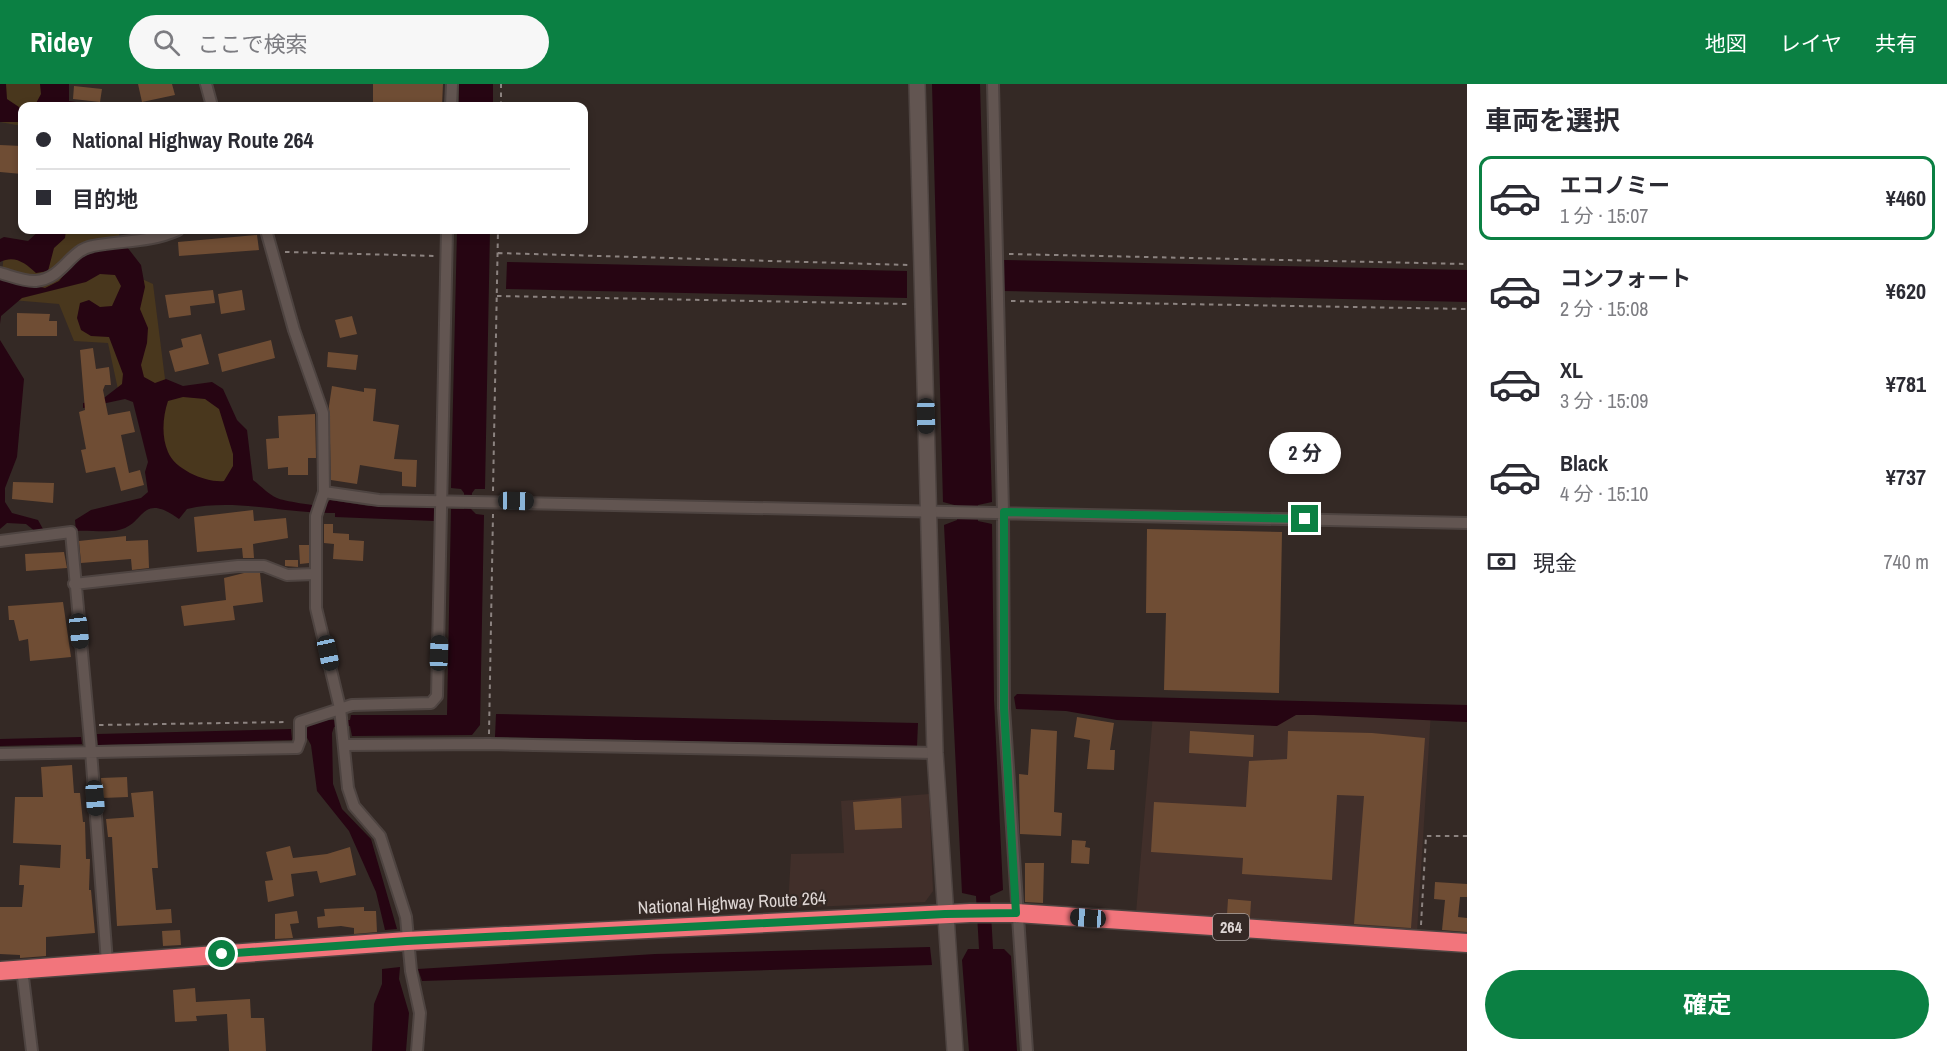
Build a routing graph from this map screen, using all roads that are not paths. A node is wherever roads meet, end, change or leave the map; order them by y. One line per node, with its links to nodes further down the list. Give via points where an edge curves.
1 (206, 84): 5 (street)
2 (452, 84): 6 (street)
3 (917, 84): 13 (street)
4 (993, 84): 14 (street)
5 (211, 102)
6 (451, 102)
7 (168, 234): 10 (street, via 90,246 54,277 34,281)
8 (267, 234): 11 (street, via 322,413)
9 (447, 234): 12 (street)
10 (0, 273)
11 (322, 497): 12 (street); 17 (street, via 316,516)
12 (443, 499): 13 (street); 19 (street, via 437,696 431,704)
13 (928, 511): 14 (street); 23 (street)
14 (1004, 512): 15 (street); 24 (street, via 1004,708)
15 (1467, 523)
16 (0, 541): 18 (street, via 71,532)
17 (315, 574): 18 (street, via 238,566); 19 (street, via 316,608)
18 (74, 584): 21 (street)
19 (342, 718): 20 (street); 21 (street, via 300,722 297,748)
20 (345, 744): 23 (street); 26 (street, via 348,788 354,807 380,836 406,917)
21 (91, 751): 22 (street); 28 (street)
22 (0, 753)
23 (935, 753): 25 (street)
24 (1016, 913): 25 (highway, National Highway Route 264 / 264); 27 (highway, National Highway Route 264 / 264); 34 (street)
25 (945, 914): 26 (highway, National Highway Route 264 / 264); 33 (street)
26 (407, 941): 28 (highway, National Highway Route 264 / 264); 32 (street, via 420,1013)
27 (1467, 943)
28 (107, 962): 29 (highway, National Highway Route 264 / 264)
29 (22, 969): 30 (highway, National Highway Route 264 / 264); 31 (street)
30 (0, 971)
31 (32, 1051)
32 (417, 1051)
33 (955, 1051)
34 (1027, 1051)

